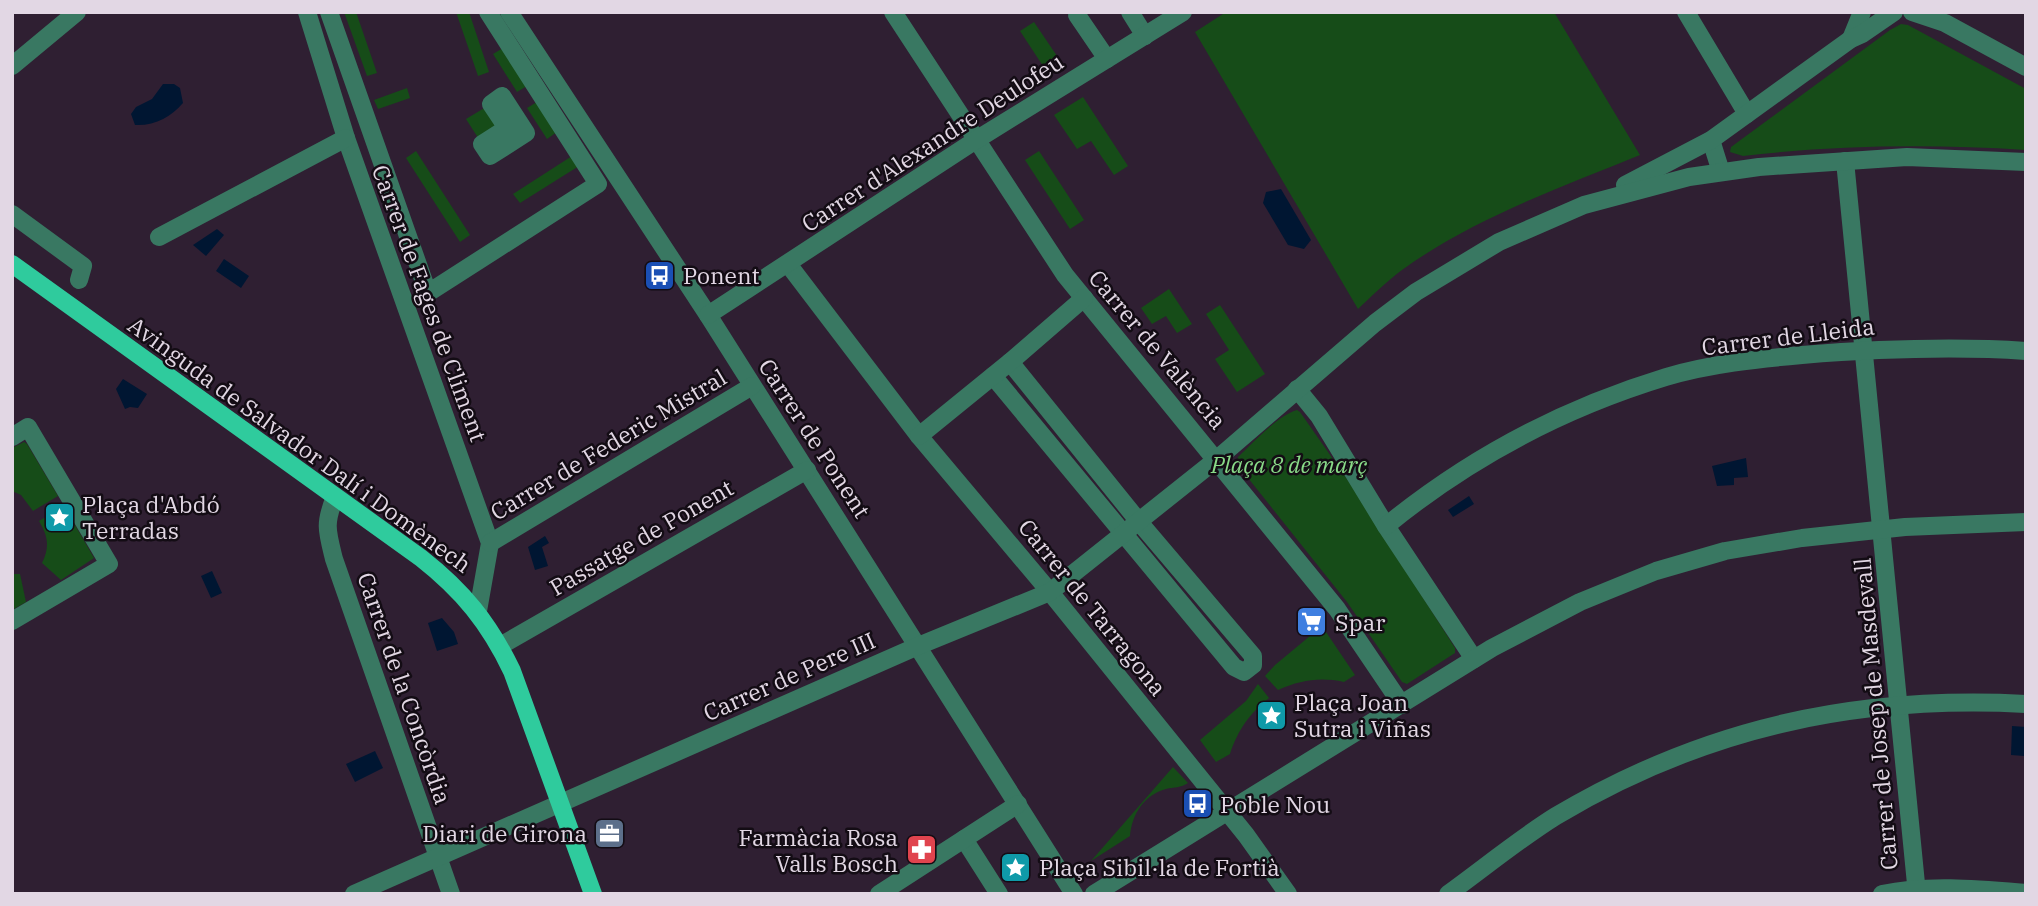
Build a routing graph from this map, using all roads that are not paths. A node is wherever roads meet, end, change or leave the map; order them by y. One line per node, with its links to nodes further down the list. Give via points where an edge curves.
1 (77, 12): 18 (street)
2 (307, 12): 21 (street, Carrer de Fages de Climent)
3 (329, 12): 4 (street, via 428,293 598,184)
4 (488, 12)
5 (509, 12): 34 (street, Carrer de Ponent)
6 (893, 12): 22 (street, Carrer de València)
7 (1129, 12): 15 (street)
8 (1183, 12): 15 (street, Carrer d'Alexandre Deulofeu)
9 (1686, 12): 20 (street)
10 (1862, 12): 16 (street)
11 (1894, 12): 16 (street)
12 (1912, 12): 14 (street)
13 (1077, 15): 17 (street)
14 (1942, 18): 19 (street)
15 (1145, 36): 17 (street, Carrer d'Alexandre Deulofeu)
16 (1851, 39): 20 (street)
17 (1107, 59): 22 (street, Carrer d'Alexandre Deulofeu)
18 (14, 61)
19 (2026, 67)
20 (1747, 114): 23 (street)
21 (346, 138): 29 (street); 51 (street, Carrer de Fages de Climent)
22 (976, 140): 31 (street, Carrer d'Alexandre Deulofeu); 33 (street, Carrer de València)
23 (1711, 140): 26 (street); 27 (street)
24 (1845, 161): 25 (street, via 1907,157); 26 (street); 35 (street, Carrer de Josep de Masdevall)
25 (2026, 162)
26 (1721, 172): 27 (street)
27 (1584, 205): 40 (street, Carrer de Pere III, via 1499,242 1416,292)
28 (12, 214): 32 (street, via 83,266)
29 (159, 237)
30 (12, 264): 45 (main road, Avinguda de Salvador Dalí i Domènech)
31 (788, 264): 34 (street, Carrer d'Alexandre Deulofeu); 41 (street, Carrer de Tarragona)
32 (79, 280)
33 (1084, 298): 37 (street); 43 (street, Carrer de València)
34 (708, 315): 39 (street, Carrer de Ponent)
35 (1863, 350): 36 (street, Carrer de Lleida); 48 (street, Carrer de Lleida, via 1756,360 1668,377 1574,410 1487,455); 49 (street, Carrer de Josep de Masdevall)
36 (2026, 351)
37 (1010, 362): 38 (street); 47 (street)
38 (993, 376): 41 (street); 50 (street)
39 (752, 386): 44 (street, Carrer de Ponent); 51 (street, Carrer de Federic Mistral)
40 (1297, 389): 43 (street, Carrer de Pere III); 48 (street, via 1319,416)
41 (919, 436): 52 (street, Carrer de Tarragona)
42 (12, 437): 54 (street, via 28,428 109,564)
43 (1217, 459): 47 (street, Carrer de Pere III); 59 (street, Carrer de València, via 1337,609)
44 (807, 470): 55 (street, Passatge de Ponent); 56 (street, Carrer de Ponent)
45 (335, 497): 53 (main road, Avinguda de Salvador Dalí i Domènech, via 440,573); 65 (street, Carrer de la Concòrdia, via 327,517 334,559)
46 (2026, 522): 49 (street)
47 (1140, 523): 50 (street, Carrer de Pere III); 50 (street, via 1253,656 1253,665 1244,672 1234,667)
48 (1386, 526): 57 (street)
49 (1882, 530): 57 (street, via 1725,551 1656,571 1580,602); 60 (street, Carrer de Josep de Masdevall)
50 (1124, 535): 52 (street, Carrer de Pere III)
51 (490, 543): 53 (street, Carrer de Fages de Climent)
52 (1050, 592): 56 (street, Carrer de Pere III); 63 (street, Carrer de Tarragona)
53 (478, 611): 55 (main road, Avinguda de Salvador Dalí i Domènech)
54 (12, 621)
55 (500, 646): 61 (main road, Avinguda de Salvador Dalí i Domènech)
56 (918, 646): 61 (street, Carrer de Pere III); 62 (street, Carrer de Ponent)
57 (1474, 660): 59 (street)
58 (2026, 704): 60 (street)
59 (1402, 705): 63 (street)
60 (1900, 705): 66 (street, Carrer de Josep de Masdevall); 76 (street, via 1830,712 1758,728 1648,768 1554,817)
61 (561, 804): 65 (street, Carrer de Pere III); 70 (main road, Avinguda de Salvador Dalí i Domènech)
62 (1018, 804): 64 (street); 73 (street, Carrer de Ponent)
63 (1226, 812): 74 (street); 75 (street, Carrer de Tarragona)
64 (964, 839): 71 (street); 72 (street)
65 (438, 858): 68 (street, Carrer de Pere III); 69 (street, Carrer de la Concòrdia)
66 (1917, 891): 67 (street); 77 (street)
67 (2026, 893)
68 (354, 894)
69 (451, 894)
70 (593, 894)
71 (879, 894)
72 (999, 894)
73 (1074, 894)
74 (1094, 894)
75 (1289, 894)
76 (1448, 894)
77 (1882, 894)

